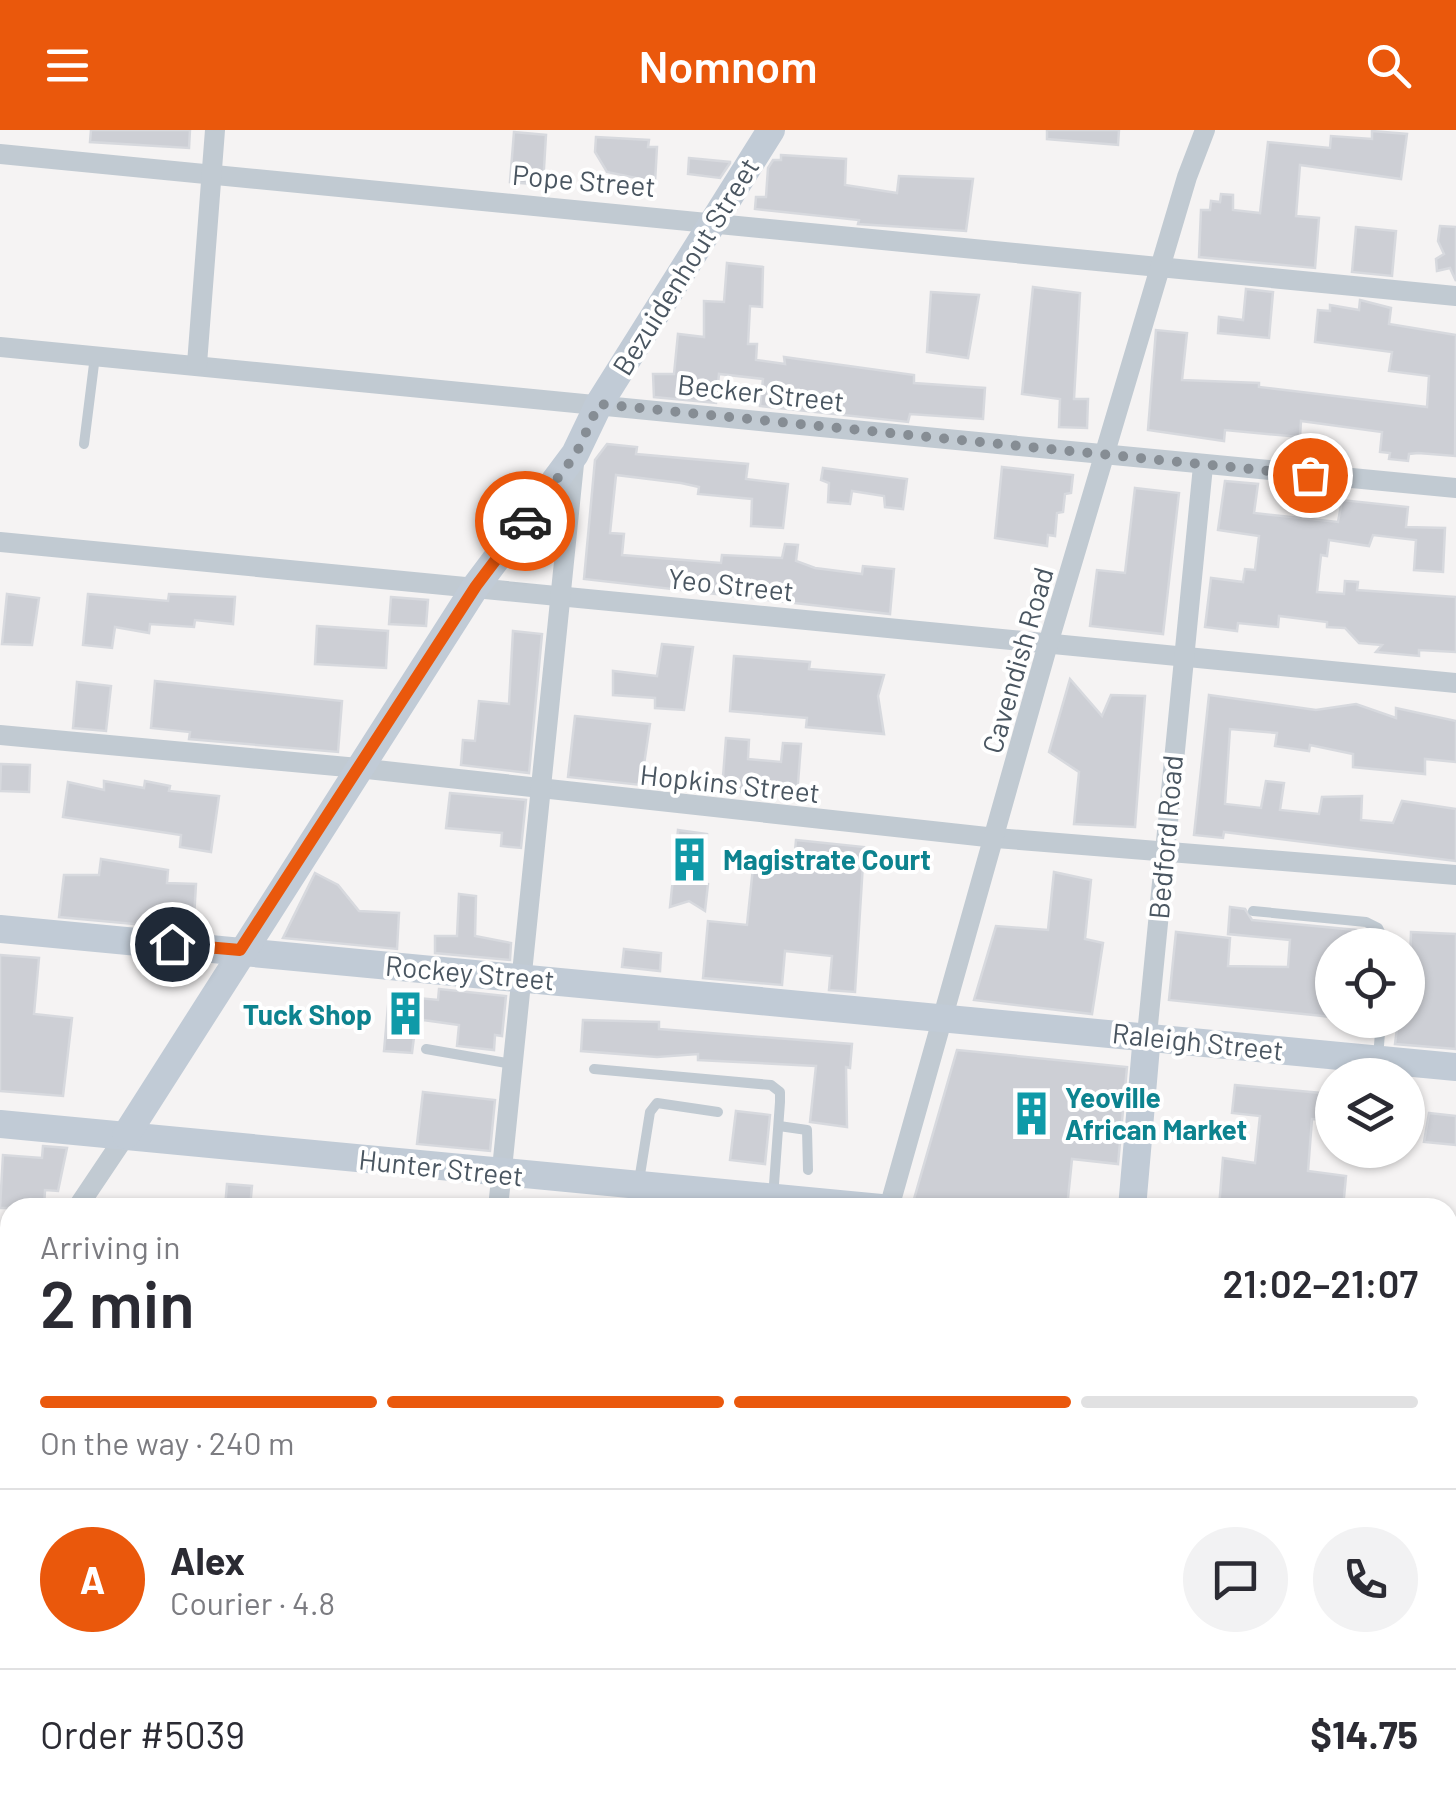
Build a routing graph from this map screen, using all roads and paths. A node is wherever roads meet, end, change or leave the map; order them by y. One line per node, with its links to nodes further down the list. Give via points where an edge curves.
1 (215, 130): 5 (street)
2 (771, 130): 6 (main road, Bezuidenhout Street)
3 (1206, 130): 7 (street, Cavendish Road)
4 (0, 154): 5 (street, Pope Street)
5 (211, 174): 6 (street, Pope Street); 11 (street)
6 (711, 220): 7 (street, Pope Street); 12 (main road, Bezuidenhout Street)
7 (1162, 270): 8 (street, Pope Street); 15 (street, Cavendish Road)
8 (1456, 296)
9 (0, 346): 10 (street, Becker Street)
10 (95, 355): 11 (street, Becker Street); 13 (lane)
11 (197, 364): 12 (street, Becker Street)
12 (599, 404): 14 (main road, Bezuidenhout Street); 15 (street, Becker Street)
13 (84, 444)
14 (576, 454): 19 (main road, Bezuidenhout Street); 20 (street)
15 (1106, 458): 16 (street, Becker Street); 21 (street, Cavendish Road)
16 (1203, 466): 17 (street, Becker Street); 22 (street, Bedford Road)
17 (1456, 488)
18 (0, 542): 19 (street, Yeo Street)
19 (476, 586): 20 (street, Yeo Street); 25 (main road, Bezuidenhout Street)
20 (559, 594): 21 (street, Yeo Street); 26 (street)
21 (1048, 644): 22 (street, Yeo Street); 27 (street, Cavendish Road)
22 (1182, 657): 23 (street, Yeo Street); 28 (street, Bedford Road)
23 (1456, 683)
24 (0, 735): 25 (street, Hopkins Street)
25 (358, 768): 26 (street, Hopkins Street); 33 (main road, Bezuidenhout Street)
26 (542, 791): 27 (street, Hopkins Street); 34 (street)
27 (996, 838): 28 (street, Hopkins Street); 35 (street, Cavendish Road)
28 (1163, 850): 29 (street, Hopkins Street); 36 (street, Bedford Road)
29 (1456, 875)
30 (1253, 910): 31 (lane)
31 (1378, 928)
32 (0, 929): 33 (main road, Rockey Street)
33 (240, 950): 34 (main road, Rockey Street); 46 (main road, Bezuidenhout Street)
34 (521, 976): 35 (main road, Rockey Street); 40 (street)
35 (940, 1017): 36 (main road, Raleigh Street); 54 (street, Cavendish Road)
36 (1148, 1035): 38 (main road, Raleigh Street); 55 (main road, Bedford Road)
37 (426, 1049): 40 (lane)
38 (1368, 1058)
39 (1425, 1063): 41 (main road, Raleigh Street)
40 (512, 1064): 48 (street)
41 (1456, 1066)
42 (594, 1069): 45 (lane, via 771,1085 780,1092)
43 (718, 1112): 49 (lane, via 657,1103)
44 (0, 1124): 46 (main road, Hunter Street)
45 (779, 1126): 47 (lane, via 807,1130); 53 (lane)
46 (126, 1135): 48 (main road, Hunter Street); 50 (street, Bezuidenhout Street)
47 (808, 1170)
48 (501, 1173): 49 (main road, Hunter Street); 51 (street)
49 (638, 1187): 52 (main road, Hunter Street)
50 (84, 1198)
51 (499, 1198)
52 (762, 1198)
53 (773, 1198)
54 (888, 1198)
55 (1133, 1198)

